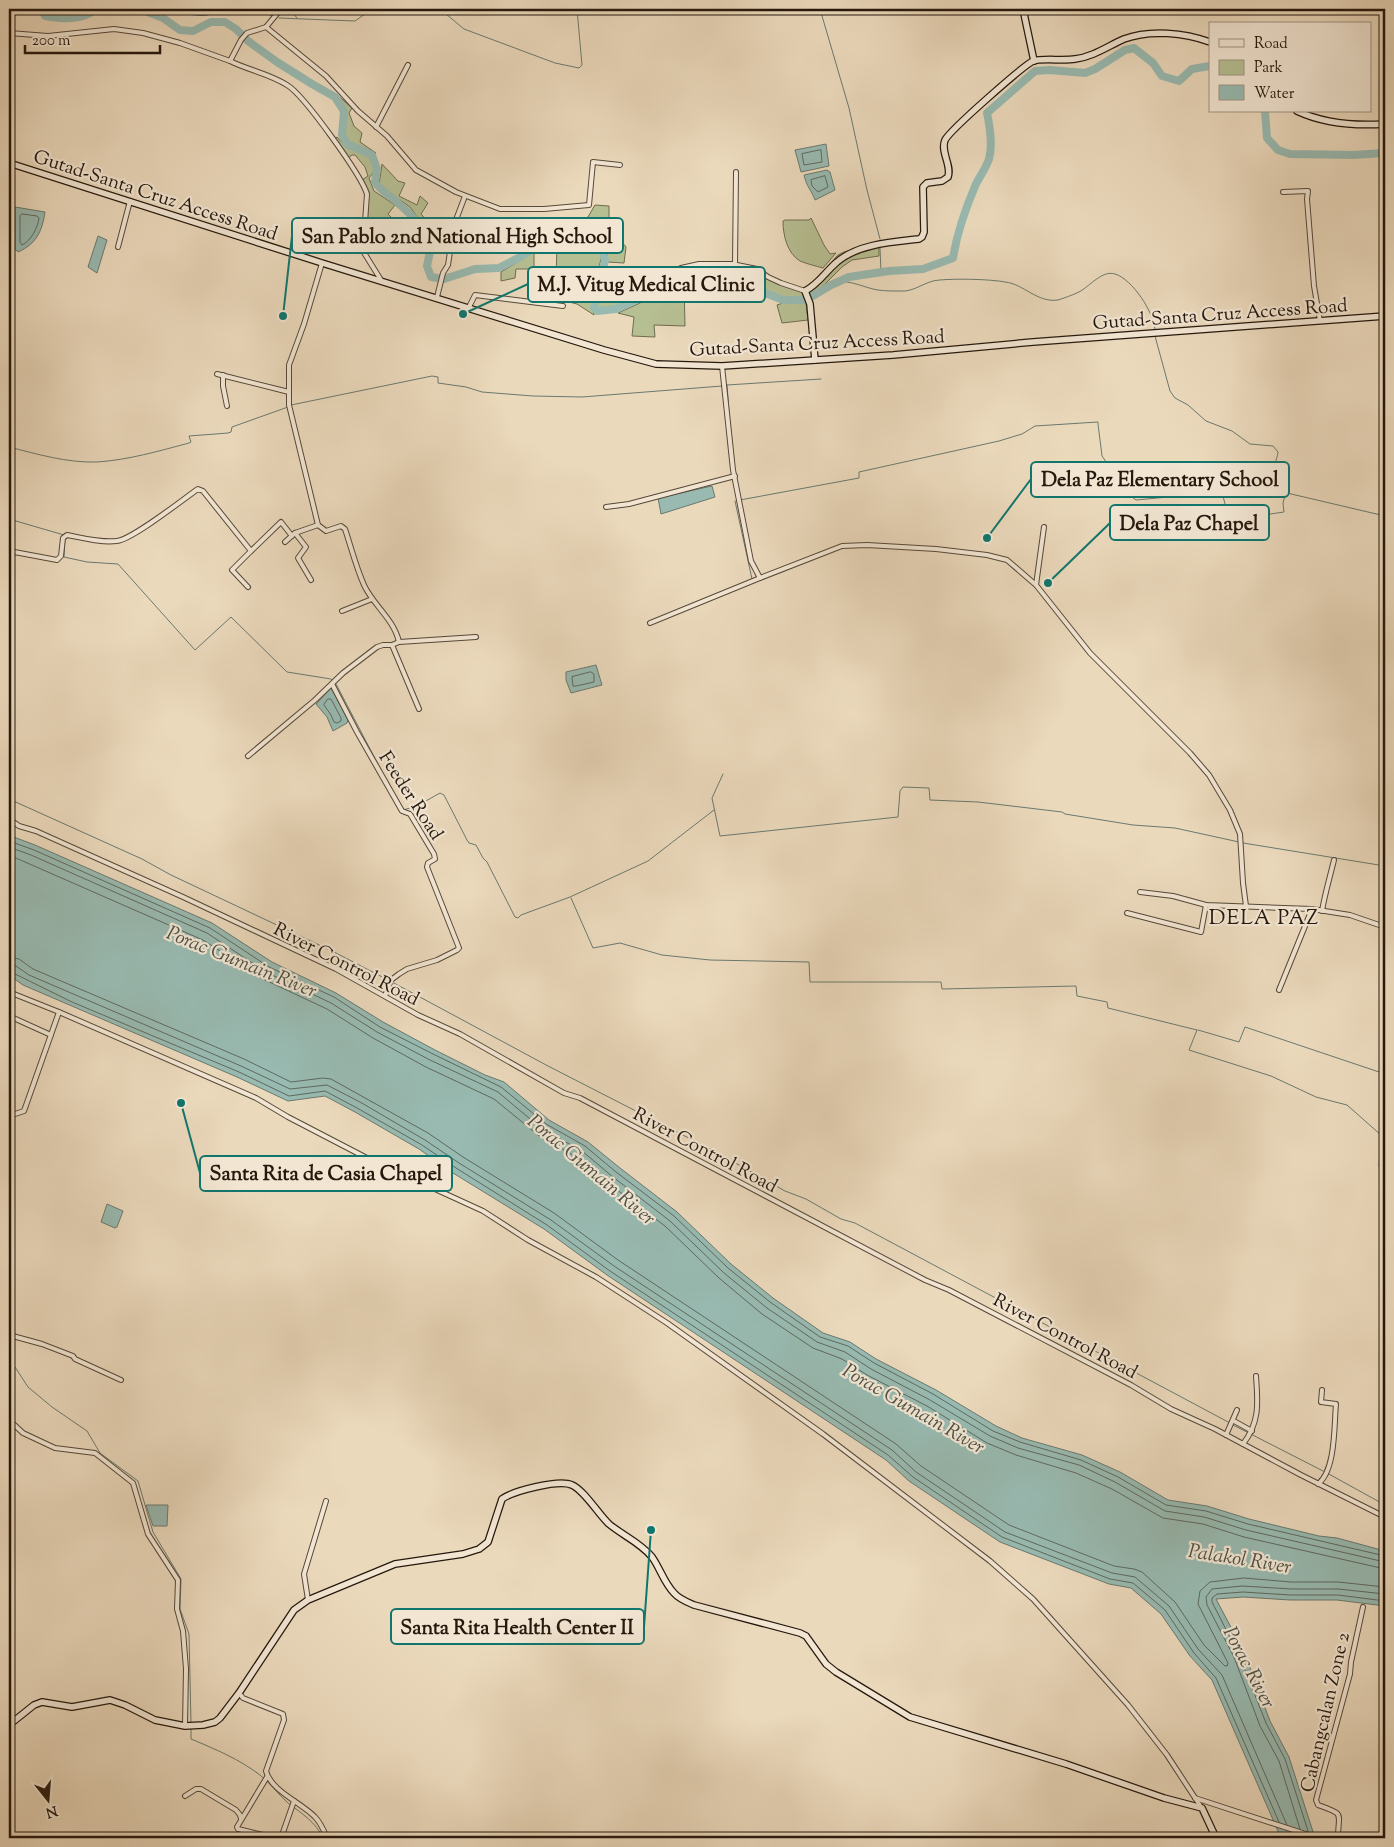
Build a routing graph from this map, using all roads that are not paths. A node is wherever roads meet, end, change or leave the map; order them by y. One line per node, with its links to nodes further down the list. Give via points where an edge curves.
1 (1023, 9): 7 (street)
2 (280, 11): 3 (street)
3 (266, 27): 6 (street, via 247,33); 11 (street, via 326,76)
4 (9, 33): 6 (street, via 48,36 114,28 180,43)
5 (1209, 42): 7 (street, via 1194,37 1137,34 1077,59)
6 (230, 61): 21 (street, via 278,80 298,94 357,174 367,194 363,251)
7 (1034, 61): 22 (street, via 983,102 945,140 949,174 942,182 924,186 922,237 871,246 846,255)
8 (408, 65): 11 (street)
9 (1300, 112): 10 (street, via 1325,121)
10 (1385, 124)
11 (376, 127): 16 (street, via 416,170)
12 (9, 162): 17 (street, Gutad-Santa Cruz Access Road)
13 (620, 165): 16 (street, via 593,162 589,205 500,209)
14 (736, 172): 20 (street)
15 (1283, 192): 28 (street, via 1308,191 1314,286)
16 (465, 196): 24 (street, via 454,225 448,265)
17 (130, 201): 18 (street); 19 (street, Gutad-Santa Cruz Access Road)
18 (118, 247)
19 (322, 263): 21 (street, Gutad-Santa Cruz Access Road); 33 (street, via 289,365)
20 (735, 265): 22 (street, via 758,269 768,277); 23 (street, via 686,266)
21 (381, 280): 24 (street, Gutad-Santa Cruz Access Road)
22 (807, 293): 29 (street)
23 (622, 296)
24 (437, 297): 26 (street, Gutad-Santa Cruz Access Road)
25 (563, 306): 26 (street, via 475,295)
26 (469, 307): 30 (street, Gutad-Santa Cruz Access Road, via 656,364)
27 (1385, 316): 28 (street, Gutad-Santa Cruz Access Road)
28 (1320, 321): 29 (street, Gutad-Santa Cruz Access Road)
29 (815, 360): 30 (street, Gutad-Santa Cruz Access Road)
30 (722, 366): 35 (street)
31 (217, 374): 32 (street)
32 (223, 375): 33 (street); 34 (street)
33 (289, 392): 37 (street, via 289,405)
34 (227, 406)
35 (735, 476): 36 (street); 43 (street, via 751,561)
36 (606, 507)
37 (318, 526): 39 (street); 47 (street, via 326,531 345,528 364,585)
38 (1044, 528): 45 (street)
39 (294, 535): 40 (street); 42 (street, via 281,522); 44 (street, via 306,547 298,558)
40 (285, 542)
41 (9, 550): 42 (street, via 58,560 67,535 110,541 125,539 198,489 203,490)
42 (251, 551): 46 (street, via 232,570)
43 (760, 578): 45 (street, via 842,546 867,545 987,555 1007,560); 49 (street)
44 (311, 580)
45 (1036, 586): 60 (street, via 1090,653 1213,780 1240,834)
46 (248, 587)
47 (372, 599): 48 (street); 51 (street, via 384,612)
48 (342, 611)
49 (650, 623)
50 (476, 637): 51 (street)
51 (399, 642): 52 (street)
52 (392, 645): 53 (street, via 377,647); 54 (street)
53 (334, 682): 55 (street); 67 (street, Feeder Road, via 392,794 402,811 410,814 434,854 435,859 427,866 458,948 399,974 391,980)
54 (419, 709)
55 (248, 756)
56 (9, 819): 67 (street, River Control Road, via 336,969)
57 (1334, 860): 62 (street)
58 (1140, 892): 59 (street)
59 (1206, 905): 60 (street); 63 (street, via 1200,932)
60 (1246, 906): 61 (street)
61 (1312, 909): 62 (street); 65 (street)
62 (1322, 911): 64 (street, via 1350,915)
63 (1127, 913)
64 (1385, 927)
65 (1279, 990)
66 (9, 992): 68 (street)
67 (385, 996): 80 (street, River Control Road, via 564,1093 580,1098)
68 (59, 1012): 70 (street); 92 (street, via 256,1098 366,1157 483,1211 596,1277 666,1323 823,1434 990,1560 1033,1599 1128,1705)
69 (9, 1016): 70 (street)
70 (51, 1035): 71 (street, via 24,1111)
71 (9, 1116)
72 (9, 1335): 74 (street, via 73,1356)
73 (1256, 1376): 79 (street, via 1257,1408)
74 (120, 1380)
75 (1322, 1390): 82 (street, via 1321,1402 1336,1404 1331,1457 1327,1473)
76 (1237, 1410): 78 (street)
77 (9, 1420): 89 (street, via 23,1433 56,1448 95,1453 133,1483 148,1534 178,1580 177,1609 183,1631 186,1668)
78 (1234, 1421): 79 (street); 80 (street)
79 (1252, 1431): 81 (street)
80 (1226, 1435): 81 (street, River Control Road)
81 (1243, 1444): 82 (street, River Control Road)
82 (1318, 1484): 84 (street, River Control Road)
83 (326, 1501): 85 (street, via 304,1574)
84 (1385, 1517)
85 (308, 1600): 87 (street, via 294,1610); 94 (street, via 395,1564 479,1549 488,1542 502,1499 514,1492 572,1484 609,1524 652,1556 673,1593 681,1599 806,1636 826,1664 836,1672 910,1717)
86 (1363, 1607): 101 (street, Cabangcalan Zone 2, via 1350,1674 1316,1800 1318,1805 1338,1814)
87 (239, 1693): 89 (street, via 214,1722); 90 (street, via 243,1698 283,1714)
88 (9, 1725): 89 (street, via 42,1702 72,1707 110,1700 155,1720)
89 (185, 1726)
90 (267, 1777): 93 (street); 95 (street)
91 (185, 1796): 95 (street, via 196,1788 201,1789 236,1810)
92 (1195, 1798): 94 (street); 100 (street)
93 (292, 1804): 97 (street); 98 (street, via 304,1807 316,1818)
94 (1202, 1808): 99 (street)
95 (240, 1819): 96 (street, via 238,1829)
96 (275, 1838)
97 (281, 1838)
98 (327, 1838)
99 (1216, 1838)
100 (1318, 1838)
101 (1338, 1838)

